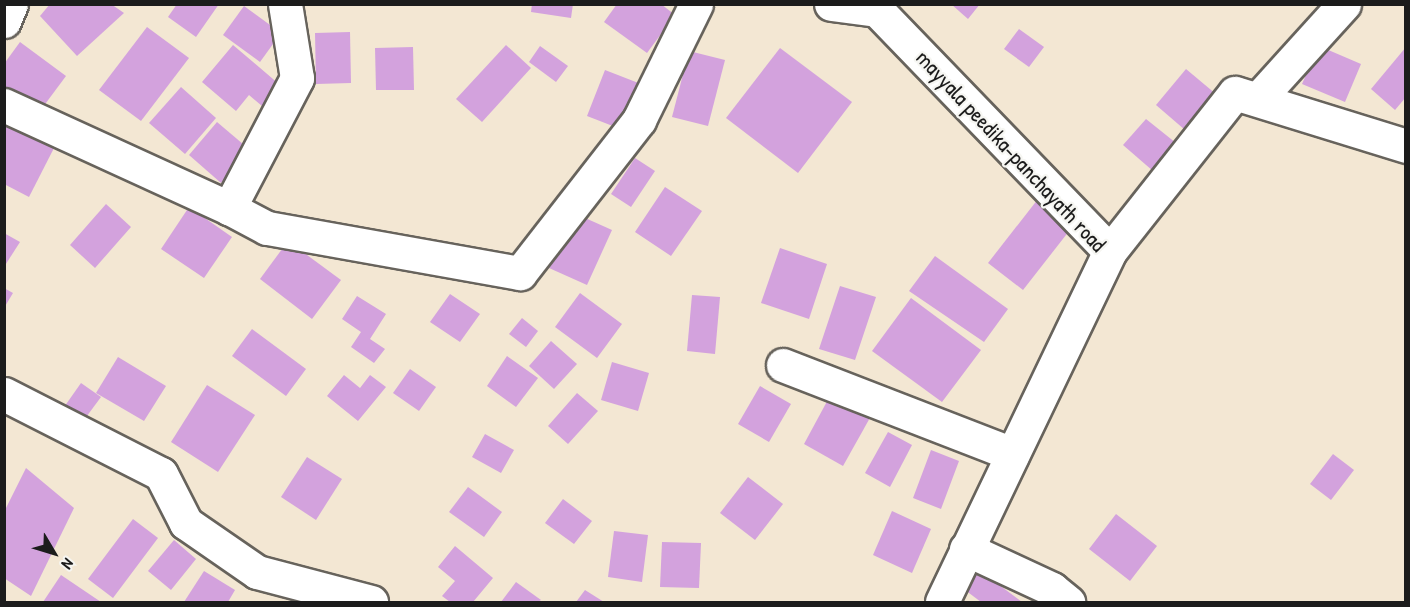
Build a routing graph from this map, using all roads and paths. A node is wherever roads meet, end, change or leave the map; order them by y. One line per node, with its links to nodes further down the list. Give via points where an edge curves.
1 (11, 4): 6 (street)
2 (285, 4): 10 (street, via 297,78)
3 (696, 4): 10 (street, via 639,120 520,273 267,228)
4 (831, 4): 11 (street, mayyala peedika-panchayath road, via 878,10)
5 (1344, 4): 7 (street)
6 (4, 21)
7 (1258, 99): 9 (street); 11 (street, via 1235,93)
8 (4, 105): 10 (street)
9 (1406, 146)
10 (229, 208)
11 (1110, 251): 14 (street, mayyala peedika-panchayath road)
12 (783, 366): 14 (street)
13 (4, 394): 16 (street, via 161,474 186,523 257,572)
14 (1012, 454): 15 (street, mayyala peedika-panchayath road)
15 (966, 549): 17 (street, mayyala peedika-panchayath road); 18 (street, via 1053,589)
16 (371, 603)
17 (942, 603)
18 (1068, 603)

